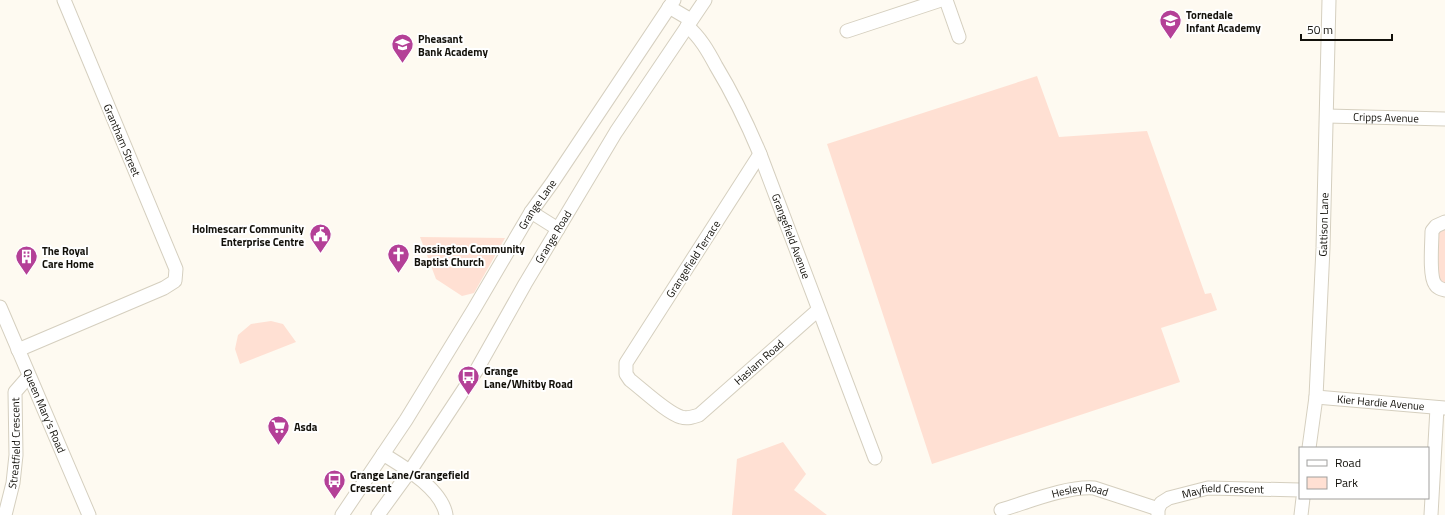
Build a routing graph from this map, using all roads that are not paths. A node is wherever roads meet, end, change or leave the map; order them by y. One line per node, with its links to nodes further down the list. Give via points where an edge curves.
1 (64, 0): 19 (street, Grantham Street, via 176,269 177,282)
2 (704, 0): 7 (street, Grange Road)
3 (941, 0): 8 (street)
4 (946, 0): 9 (street)
5 (1329, 0): 10 (street, Gattison Lane)
6 (672, 4): 7 (street, Grangefield Avenue); 13 (street, Grange Lane)
7 (689, 24): 12 (street, Grangefield Avenue, via 701,39 728,86); 15 (street, Grange Road, via 616,132)
8 (847, 31)
9 (959, 37)
10 (1326, 116): 11 (street, Cripps Avenue); 21 (street, Gattison Lane)
11 (1445, 120)
12 (760, 154): 18 (street, Grangefield Avenue); 23 (street, Grangefield Terrace, via 626,363 626,374 630,380 673,413 682,418)
13 (531, 212): 15 (street); 25 (street, Grange Lane)
14 (1445, 222): 16 (street, via 1432,231 1432,275 1434,283)
15 (558, 229): 27 (street, Grange Road, via 476,371)
16 (1445, 290)
17 (0, 307): 19 (street, Queen Mary's Road)
18 (818, 310): 23 (street, Haslam Road); 26 (street, Grangefield Avenue)
19 (18, 350): 20 (street, Queen Mary's Road)
20 (29, 376): 32 (street, Streatfield Crescent, via 15,392 16,455 13,483); 33 (street, Queen Mary's Road)
21 (1316, 397): 22 (street, Kier Hardie Avenue); 24 (street, Gattison Lane)
22 (1441, 408): 38 (street)
23 (699, 415)
24 (1309, 447)
25 (383, 454): 27 (street); 34 (street, Grange Lane)
26 (875, 458)
27 (410, 471): 35 (street, Grange Road); 36 (street, via 438,498)
28 (1299, 490): 31 (street, Mayfield Crescent, via 1208,488 1169,498 1161,503)
29 (1303, 499): 37 (street)
30 (1001, 510): 31 (street, Hesley Road, via 1084,487 1094,488)
31 (1158, 512)
32 (5, 515)
33 (89, 515)
34 (342, 515)
35 (378, 515)
36 (446, 515)
37 (1300, 515)
38 (1431, 515)

